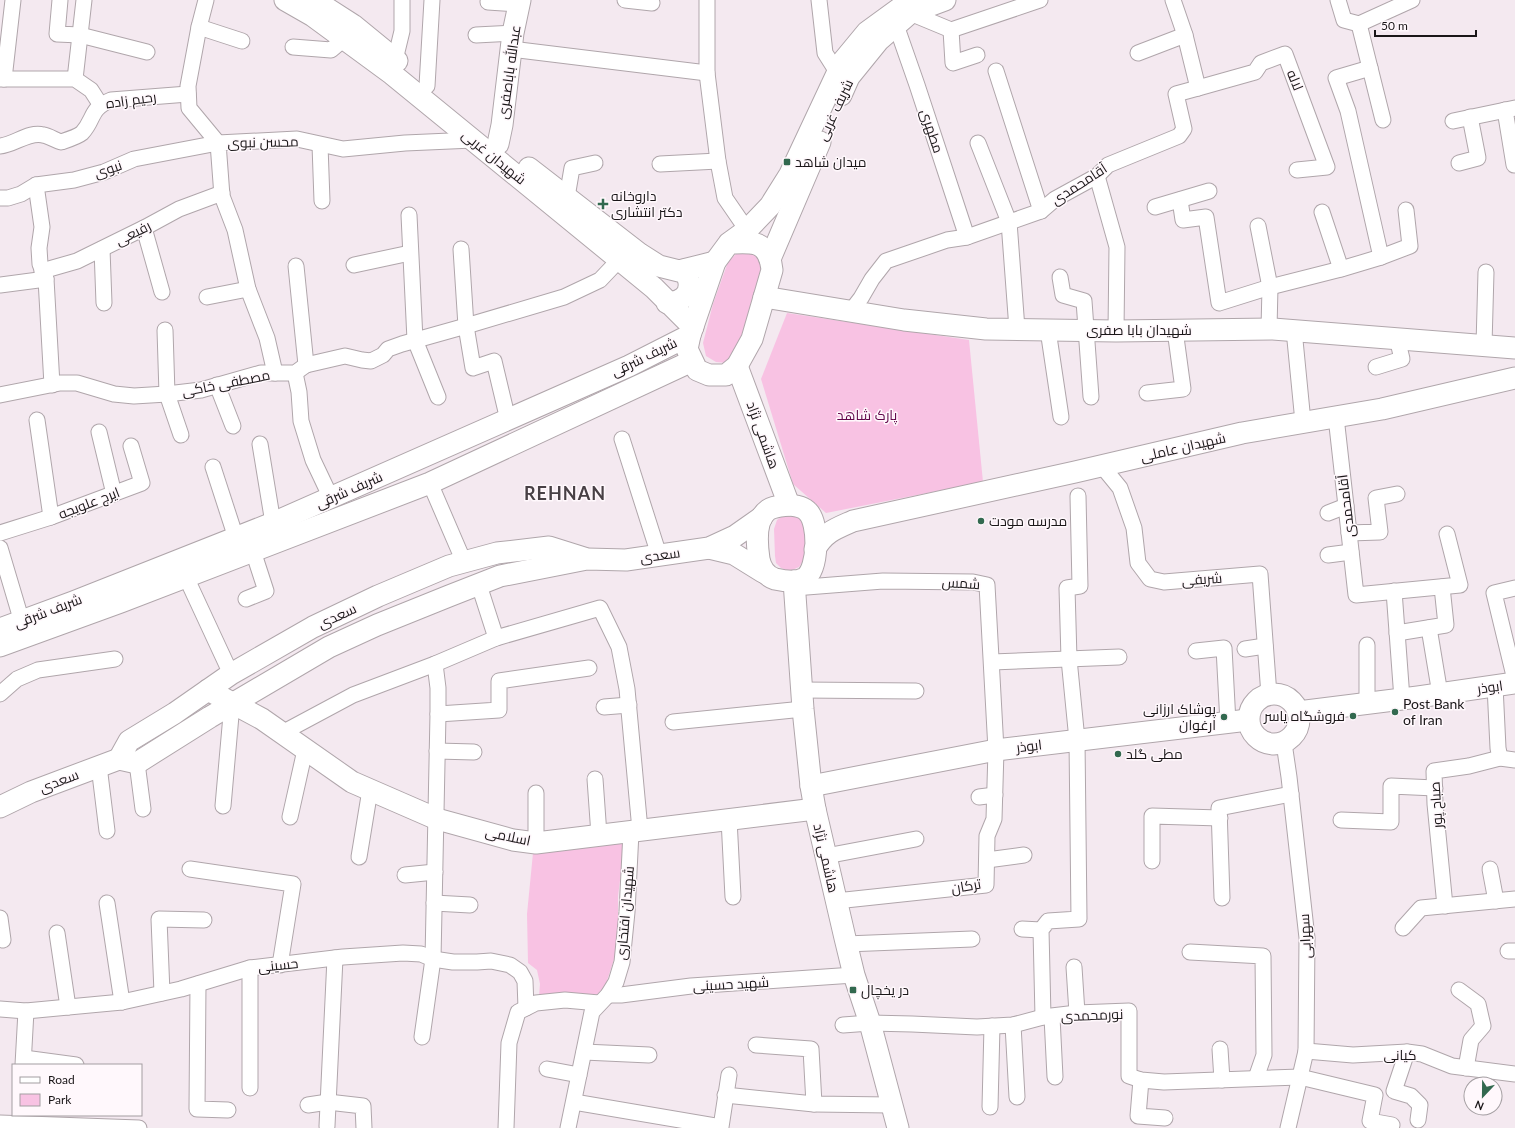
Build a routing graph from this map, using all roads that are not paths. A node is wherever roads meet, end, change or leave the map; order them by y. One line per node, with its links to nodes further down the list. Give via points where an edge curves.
1 (13, 0): 39 (street)
2 (60, 0): 24 (street, via 57,34)
3 (84, 0): 24 (street)
4 (206, 0): 22 (street)
5 (285, 0): 27 (street, شهیدان غربی)
6 (314, 0): 34 (street, شهیدان غربی, via 353,25)
7 (402, 0): 34 (street, via 402,31)
8 (432, 0): 41 (street)
9 (625, 0): 19 (street)
10 (706, 0): 38 (street)
11 (819, 0): 37 (street, via 825,53)
12 (945, 0): 20 (street, شریف غربی)
13 (1040, 0): 23 (street)
14 (1173, 0): 26 (street)
15 (1338, 0): 21 (street, via 1344,20)
16 (1412, 0): 21 (street)
17 (488, 2): 18 (street)
18 (519, 2): 29 (street, عبدالله باباصفری)
19 (652, 3)
20 (906, 13): 23 (street); 37 (street, via 867,32 843,61); 74 (street, شریف غربی, via 878,40 849,77); 80 (street, مطهری, via 917,85)
21 (1359, 24): 35 (street)
22 (199, 27): 28 (street); 43 (street)
23 (951, 30): 33 (street, via 953,63)
24 (80, 35): 31 (street); 40 (street)
25 (476, 35): 29 (street)
26 (1185, 35): 32 (street); 42 (street)
27 (344, 38): 30 (street, via 331,50); 49 (street, شهیدان غربی)
28 (242, 40)
29 (512, 41): 38 (street); 52 (street, عبدالله باباصفری)
30 (293, 47)
31 (147, 52)
32 (1138, 53)
33 (977, 55)
34 (395, 60): 41 (street, شهیدان غربی)
35 (1370, 68): 47 (street); 85 (street, via 1336,78 1348,111)
36 (996, 71): 72 (street)
37 (838, 72): 69 (street, via 790,174)
38 (707, 73): 55 (street)
39 (2, 79): 40 (street)
40 (75, 79): 44 (street, via 91,90)
41 (427, 86): 52 (street, شهیدان غربی)
42 (1198, 88): 60 (street, لاله, via 1255,72 1261,63 1285,54 1327,167); 61 (street, آقامحمدی, via 1176,94 1184,129 1179,136 1108,165)
43 (188, 94): 44 (street, رحیم زاده, via 111,100); 50 (street, via 189,108)
44 (100, 104): 54 (street, رحیم زاده, via 81,134 61,142 42,134)
45 (1510, 109): 46 (street); 59 (street)
46 (1470, 117): 48 (street); 57 (street, via 1478,158)
47 (1383, 120)
48 (1453, 121)
49 (473, 140): 53 (street, محسن نبوی, via 342,149); 87 (street, شهیدان غربی)
50 (218, 143): 53 (street, محسن نبوی, via 297,139); 62 (street, نبوی, via 134,160 74,180); 64 (street, محسن نبوی)
51 (978, 143): 76 (street)
52 (498, 144): 65 (street, شهیدان غربی)
53 (320, 145): 68 (street)
54 (0, 146)
55 (718, 161): 58 (street); 79 (street, via 725,198)
56 (595, 163): 65 (street, via 572,168)
57 (1458, 163)
58 (660, 164)
59 (1514, 165)
60 (1297, 170)
61 (1097, 176): 72 (street, آقامحمدی, via 1055,199); 114 (street, via 1117,248)
62 (36, 185): 66 (street, نبوی, via 20,194); 94 (street, via 42,227 40,264)
63 (1209, 191): 67 (street)
64 (222, 193): 78 (street, رفیعی, via 179,209); 98 (street, محسن نبوی, via 236,230)
65 (567, 197): 92 (street, شهیدان غربی, via 659,266)
66 (0, 198)
67 (1180, 200): 70 (street); 97 (street, via 1183,220 1206,217 1218,303)
68 (322, 201)
69 (771, 204): 74 (street, via 775,212 782,216); 79 (street)
70 (1155, 207)
71 (1406, 210): 85 (street, via 1410,246)
72 (1041, 211): 76 (street, آقامحمدی)
73 (1322, 212): 91 (street)
74 (789, 214): 86 (street, شریف غربی)
75 (409, 215): 84 (street)
76 (1009, 222): 80 (street, آقامحمدی); 106 (street)
77 (1258, 226): 97 (street)
78 (144, 228): 82 (street, رفیعی); 99 (street)
79 (747, 230): 81 (street)
80 (967, 237): 104 (street, آقامحمدی, via 947,240 886,261)
81 (729, 243): 86 (street, via 756,244 767,252); 88 (street)
82 (102, 249): 94 (street, رفیعی); 102 (street)
83 (461, 249): 105 (street)
84 (410, 253): 89 (street); 116 (street)
85 (1381, 257): 91 (street)
86 (770, 259): 101 (street, via 772,270)
87 (619, 260): 103 (street, شهیدان غربی, via 654,288); 105 (street, مصطفی خاکی, via 600,280 564,297)
88 (715, 262): 92 (street, شهیدان غربی); 113 (street)
89 (354, 265)
90 (296, 266): 121 (street)
91 (1341, 269): 97 (street)
92 (684, 270): 103 (street, via 689,279 685,297 677,302)
93 (1486, 272): 117 (street)
94 (44, 275): 96 (street, رفیعی); 125 (street)
95 (1060, 277): 110 (street, via 1063,295 1084,301)
96 (0, 285)
97 (1270, 287): 107 (street)
98 (248, 289): 100 (street); 123 (street, محسن نبوی, via 267,338)
99 (162, 292)
100 (207, 297)
101 (764, 297): 104 (street, شهیدان بابا صفری); 122 (street, via 752,339)
102 (104, 303)
103 (667, 303): 113 (street, شهیدان غربی)
104 (851, 311): 106 (street, شهیدان بابا صفری, via 904,320)
105 (466, 326): 116 (street, مصطفی خاکی); 135 (street, via 473,368 494,361)
106 (1017, 329): 109 (street, شهیدان بابا صفری)
107 (1269, 329): 111 (street, شهیدان بابا صفری); 112 (street, شهیدان بابا صفری)
108 (165, 330): 128 (street)
109 (1048, 330): 110 (street, شهیدان بابا صفری); 132 (street)
110 (1086, 330): 114 (street, شهیدان بابا صفری); 131 (street)
111 (1175, 330): 114 (street, شهیدان بابا صفری); 127 (street, via 1183,388)
112 (1294, 330): 115 (street, شهیدان بابا صفری); 136 (street)
113 (691, 331): 119 (street, via 687,349); 135 (street, شریف شرقی, via 630,366)
114 (1116, 331)
115 (1397, 338): 117 (street, شهیدان بابا صفری); 120 (street, via 1402,359)
116 (415, 340): 121 (street, مصطفی خاکی, via 388,349 384,355 371,361 345,356); 130 (street)
117 (1484, 345): 118 (street, شهیدان بابا صفری)
118 (1515, 348)
119 (692, 361): 122 (street, via 697,370 709,375); 145 (street, شریف شرقی)
120 (1376, 367)
121 (300, 369): 123 (street, مصطفی خاکی); 149 (street, via 301,421 313,460)
122 (731, 371): 151 (street, هاشمی نژاد)
123 (275, 373): 126 (street, مصطفی خاکی, via 261,373)
124 (1515, 378): 133 (street, شهیدان عاملی)
125 (52, 385): 128 (street, مصطفی خاکی, via 77,383 114,394 134,396); 129 (street, مصطفی خاکی)
126 (217, 385): 128 (street, مصطفی خاکی); 137 (street)
127 (1147, 393)
128 (167, 394): 139 (street)
129 (0, 395)
130 (438, 397)
131 (1091, 397)
132 (1061, 417)
133 (1336, 417): 136 (street, شهیدان عاملی); 150 (street, آقامحمدی)
134 (37, 420): 154 (street)
135 (508, 420): 149 (street, شریف شرقی)
136 (1303, 422): 143 (street, شهیدان عاملی, via 1242,433)
137 (233, 426)
138 (99, 432): 146 (street)
139 (181, 435)
140 (622, 439): 166 (street)
141 (260, 444): 156 (street)
142 (131, 446): 146 (street, ایرج علویجه, via 142,483)
143 (1102, 466): 155 (street, شهیدان عاملی); 185 (street, شریفی, via 1120,488 1134,528 1138,563 1150,579 1164,582 1260,574)
144 (213, 467): 160 (street)
145 (430, 483): 163 (street, شریف شرقی); 169 (street)
146 (114, 494): 154 (street, ایرج علویجه)
147 (1397, 494): 158 (street, via 1376,498 1380,532)
148 (1078, 496): 190 (street, via 1080,586 1067,588)
149 (331, 498): 156 (street, شریف شرقی)
150 (1346, 506): 153 (street); 158 (street, آقامحمدی)
151 (776, 509): 152 (street, via 800,507); 161 (street, via 735,536); 170 (street, via 759,527 758,539)
152 (808, 511): 155 (street, شهیدان عاملی); 162 (street, via 815,533)
153 (1328, 513)
154 (51, 517): 157 (street, ایرج علویجه)
155 (853, 521): 162 (street, شهیدان عاملی, via 830,532)
156 (273, 523): 160 (street, شریف شرقی)
157 (0, 533)
158 (1349, 533): 165 (street, آقامحمدی)
159 (1447, 534): 174 (street, via 1460,585)
160 (236, 538): 178 (street, شریف شرقی)
161 (709, 548): 166 (street, سعدی); 170 (street, via 734,554)
162 (815, 549): 172 (street, via 815,560 811,570 805,578)
163 (253, 551): 171 (street, شریف شرقی); 177 (street, via 266,590)
164 (0, 552): 178 (street)
165 (1351, 552): 167 (street); 176 (street, آقامحمدی, via 1356,595)
166 (659, 555): 168 (street, سعدی, via 626,560)
167 (1328, 555)
168 (587, 559): 169 (street, سعدی, via 549,547 497,552); 173 (street, سعدی, via 500,576)
169 (464, 562): 173 (street); 194 (street, سعدی, via 378,596 313,627)
170 (763, 572): 172 (street, via 772,578)
171 (186, 577): 184 (street, شریف شرقی); 194 (street)
172 (794, 584): 191 (street, شمس, via 883,581 973,582 987,585); 203 (street, هاشمی نژاد)
173 (479, 585): 182 (street); 205 (street, سعدی, via 376,625 336,644)
174 (1442, 587): 176 (street); 179 (street, via 1446,625)
175 (1515, 588): 195 (street, via 1494,592)
176 (1394, 591): 181 (street)
177 (246, 599)
178 (22, 622): 180 (street, شریف شرقی)
179 (1429, 628): 181 (street); 202 (street)
180 (0, 629)
181 (1397, 633): 204 (street)
182 (496, 638): 192 (street); 207 (street, شهیدان افتخاری, via 600,608 620,647)
183 (1368, 645): 206 (street)
184 (0, 646)
185 (1265, 646): 186 (street); 201 (street, شریفی)
186 (1245, 648)
187 (1196, 651): 212 (street, via 1224,648)
188 (1119, 658): 190 (street)
189 (115, 659): 200 (street, via 38,670 17,679)
190 (1069, 659): 191 (street); 214 (street)
191 (992, 662): 217 (street, شمس)
192 (436, 664): 210 (street); 213 (street, via 353,695)
193 (590, 668): 210 (street, via 499,681 499,710)
194 (231, 674): 198 (street, سعدی)
195 (1515, 680)
196 (1515, 683): 197 (street, ابوذر)
197 (1494, 686): 202 (street, ابوذر); 220 (street, via 1498,748)
198 (208, 690): 205 (street, اسلامی); 221 (street, سعدی, via 129,741)
199 (916, 691): 203 (street)
200 (0, 694)
201 (1269, 694): 209 (street, via 1287,698); 212 (street, via 1254,704 1250,712)
202 (1440, 694): 204 (street, ابوذر)
203 (802, 699): 211 (street); 224 (street, هاشمی نژاد)
204 (1402, 699): 206 (street, ابوذر)
205 (232, 704): 213 (street, اسلامی, via 262,719); 221 (street, سعدی); 232 (street)
206 (1367, 704): 209 (street, ابوذر)
207 (629, 705): 208 (street); 240 (street, شهیدان افتخاری)
208 (604, 707)
209 (1298, 712): 215 (street, via 1297,730)
210 (438, 714): 218 (street)
211 (673, 722)
212 (1238, 722): 214 (street, ابوذر); 215 (street, via 1264,743)
213 (282, 733): 216 (street, اسلامی)
214 (1077, 740): 217 (street, ابوذر); 267 (street, via 1079,919 1048,921)
215 (1284, 743): 228 (street, سهرابی)
216 (305, 750): 226 (street, اسلامی, via 352,782); 235 (street)
217 (996, 750): 224 (street, ابوذر); 229 (street, ترکان)
218 (437, 751): 219 (street); 237 (street)
219 (474, 752)
220 (1508, 759): 225 (street, صباح پور, via 1434,771)
221 (128, 761): 222 (street, سعدی); 234 (street)
222 (99, 766): 231 (street, سعدی); 241 (street)
223 (595, 779): 242 (street)
224 (811, 786): 233 (street, هاشمی نژاد)
225 (1435, 788): 239 (street, via 1390,786 1392,822); 262 (street, صباح پور)
226 (370, 790): 237 (street, اسلامی); 247 (street)
227 (536, 793): 244 (street)
228 (1291, 794): 236 (street, via 1219,808); 297 (street, سهرابی, via 1307,938)
229 (995, 795): 230 (street); 248 (street, ترکان, via 994,819 987,836)
230 (979, 797)
231 (1, 806)
232 (224, 806)
233 (815, 809): 238 (street, اسلامی); 246 (street, هاشمی نژاد)
234 (143, 810)
235 (290, 817)
236 (1220, 818): 249 (street, via 1152,816); 255 (street)
237 (437, 819): 244 (street, اسلامی, via 513,840); 252 (street)
238 (729, 819): 240 (street, اسلامی); 254 (street)
239 (1341, 820)
240 (636, 831): 242 (street, اسلامی); 282 (street, شهیدان افتخاری, via 622,962 616,982)
241 (107, 832)
242 (599, 835): 244 (street, اسلامی)
243 (916, 839): 246 (street)
244 (536, 843)
245 (1024, 855): 248 (street)
246 (826, 856): 257 (street, هاشمی نژاد)
247 (359, 857)
248 (987, 860): 257 (street, ترکان, via 986,885)
249 (1152, 860)
250 (190, 869): 275 (street, via 293,884)
251 (1490, 869): 258 (street)
252 (435, 872): 253 (street); 260 (street)
253 (405, 875)
254 (733, 897)
255 (1222, 898)
256 (1515, 899): 258 (street)
257 (836, 901): 271 (street, هاشمی نژاد)
258 (1496, 901): 262 (street)
259 (107, 903): 283 (street)
260 (434, 903): 261 (street); 274 (street)
261 (470, 905)
262 (1444, 906): 265 (street, via 1421,908)
263 (0, 918): 270 (street)
264 (204, 920): 281 (street, via 159,919)
265 (1403, 928)
266 (1022, 929): 267 (street)
267 (1041, 930): 289 (street)
268 (57, 933): 284 (street)
269 (972, 939): 271 (street)
270 (3, 940)
271 (846, 944): 278 (street, هاشمی نژاد)
272 (1190, 952): 310 (street, via 1263,956 1264,1055)
273 (335, 958): 274 (street, حسینی, via 403,953 421,954); 275 (street, حسینی); 316 (street)
274 (433, 959): 285 (street, حسینی, via 453,962 491,961 510,965 520,972 525,981); 294 (street)
275 (280, 965): 277 (street, حسینی)
276 (1074, 967): 288 (street)
277 (250, 968): 279 (street, حسینی); 313 (street)
278 (854, 975): 282 (street, شهید حسینی, via 691,986 620,994); 290 (street, هاشمی نژاد)
279 (198, 984): 281 (street, حسینی); 322 (street, via 197,1109)
280 (1459, 990): 303 (street, via 1478,1004 1483,1026 1471,1040)
281 (162, 993): 283 (street, حسینی)
282 (603, 999): 285 (street, via 536,1003); 298 (street, شهیدان افتخاری, via 592,1012)
283 (122, 1002): 284 (street, حسینی)
284 (68, 1007): 287 (street, حسینی)
285 (526, 1008): 331 (street, via 518,1012 509,1043)
286 (0, 1009): 287 (street, حسینی)
287 (26, 1011): 301 (street)
288 (1076, 1013): 289 (street, نورمحمدی); 311 (street, نورمحمدی, via 1129,1011 1129,1076)
289 (1047, 1017): 292 (street, نورمحمدی); 308 (street)
290 (870, 1023): 291 (street, نورمحمدی); 293 (street, نورمحمدی); 320 (street, هاشمی نژاد)
291 (843, 1025)
292 (1013, 1025): 293 (street, نورمحمدی); 315 (street)
293 (992, 1026): 321 (street)
294 (422, 1037)
295 (756, 1046): 318 (street, via 811,1049)
296 (1220, 1049): 312 (street)
297 (1306, 1051): 299 (street, کیانی, via 1353,1055); 309 (street, سهرابی)
298 (584, 1052): 300 (street); 306 (street, شهیدان افتخاری)
299 (1408, 1052): 303 (street, کیانی); 324 (street, via 1394,1091 1411,1096 1420,1105)
300 (648, 1056)
301 (23, 1062): 302 (street)
302 (58, 1064)
303 (1466, 1068): 305 (street, کیانی)
304 (547, 1069): 306 (street)
305 (1515, 1074)
306 (579, 1075): 317 (street, شهیدان افتخاری)
307 (730, 1075): 314 (street)
308 (1055, 1077)
309 (1300, 1077): 310 (street); 327 (street, via 1374,1095 1370,1121); 334 (street, سهرابی)
310 (1256, 1078): 312 (street)
311 (1141, 1080): 312 (street); 323 (street, via 1138,1116)
312 (1222, 1080)
313 (250, 1088)
314 (725, 1095): 317 (street, via 721,1126); 318 (street)
315 (1016, 1097)
316 (328, 1102): 319 (street); 328 (street); 330 (street, via 363,1106)
317 (574, 1102): 332 (street, شهیدان افتخاری)
318 (814, 1104): 320 (street)
319 (308, 1105)
320 (890, 1105): 333 (street, هاشمی نژاد)
321 (990, 1108)
322 (228, 1110)
323 (1165, 1118)
324 (1418, 1120)
325 (20, 1122): 326 (street); 329 (street)
326 (0, 1123)
327 (1392, 1125)
328 (327, 1126)
329 (139, 1128)
330 (364, 1128)
331 (506, 1128)
332 (568, 1128)
333 (898, 1128)
334 (1288, 1128)

